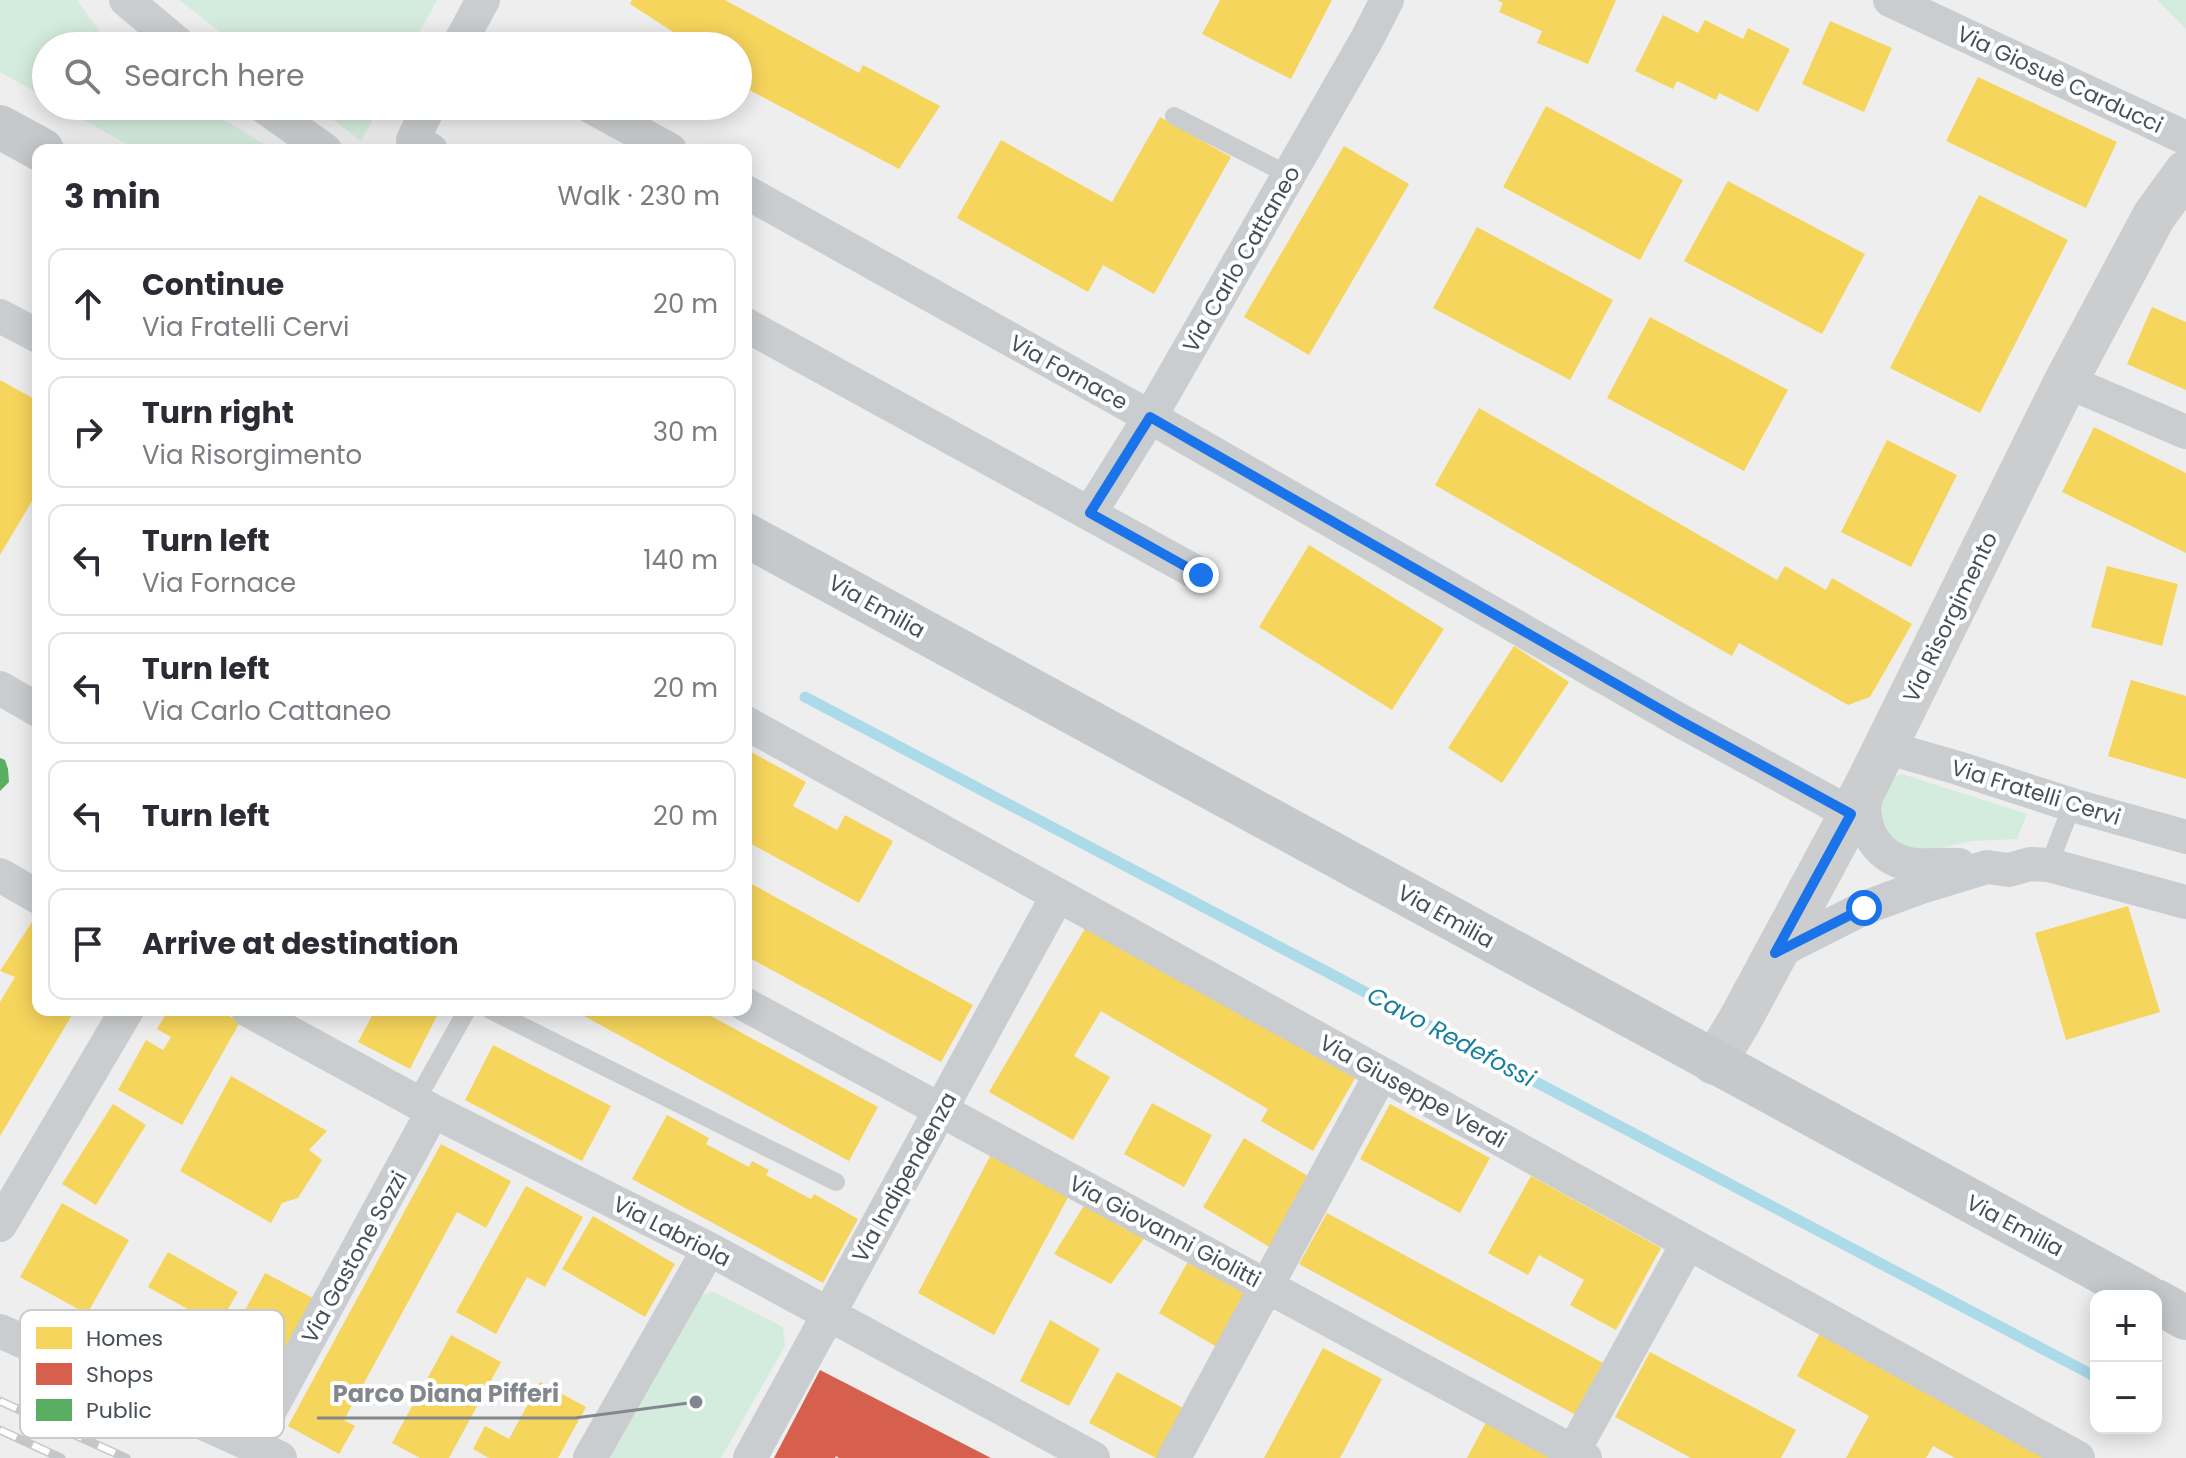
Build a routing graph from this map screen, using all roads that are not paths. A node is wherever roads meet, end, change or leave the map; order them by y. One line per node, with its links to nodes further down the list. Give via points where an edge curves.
1 (126, 0): 5 (street)
2 (483, 0): 6 (street)
3 (1387, 0): 18 (street, Via Carlo Cattaneo)
4 (1890, 0): 12 (street, Via Giosuè Carducci)
5 (164, 32)
6 (472, 32)
7 (1174, 116): 18 (lane)
8 (283, 120): 13 (street)
9 (423, 120): 14 (street)
10 (615, 120): 15 (street)
11 (0, 127): 16 (main road)
12 (2186, 138)
13 (317, 144)
14 (411, 144)
15 (659, 144)
16 (32, 145)
17 (2186, 172): 23 (street, Via Risorgimento, via 2154,216)
18 (1289, 175): 24 (street, Via Carlo Cattaneo)
19 (752, 195): 24 (street, Via Fornace)
20 (0, 316): 22 (street)
21 (752, 328): 26 (street)
22 (32, 333)
23 (2066, 381): 25 (street); 32 (street, Via Risorgimento)
24 (1150, 417): 26 (street, Via Carlo Cattaneo); 33 (street, Via Fornace, via 1679,720)
25 (2186, 432)
26 (1090, 513): 28 (street)
27 (752, 538): 48 (main road, Via Emilia)
28 (1201, 575)
29 (0, 688): 30 (street)
30 (32, 707)
31 (752, 727): 40 (street, Via Giuseppe Verdi)
32 (1885, 747): 33 (street, Via Risorgimento); 34 (street, Via Fratelli Cervi)
33 (1859, 800): 37 (street, via 1871,836 1887,856 1915,865); 42 (street, Via Risorgimento)
34 (2072, 805): 35 (street, Via Fratelli Cervi); 36 (lane)
35 (2186, 837)
36 (2049, 865): 37 (street); 41 (street)
37 (1987, 867): 42 (street, via 1864,908)
38 (0, 875): 39 (street)
39 (32, 894)
40 (1058, 895): 49 (street, Via Giuseppe Verdi); 51 (street, Via Indipendenza)
41 (2186, 902)
42 (1775, 953): 48 (street, Via Risorgimento)
43 (752, 1008): 51 (street, Via Giovanni Giolitti)
44 (123, 1016): 53 (street)
45 (259, 1016): 50 (street, Via Labriola)
46 (464, 1016): 50 (lane)
47 (502, 1016): 52 (lane)
48 (1714, 1063): 57 (main road, Via Emilia)
49 (1381, 1074): 54 (street, Via Giuseppe Verdi); 56 (street)
50 (424, 1106): 55 (street, Via Labriola); 63 (street, Via Gastone Sozzi)
51 (940, 1110): 56 (street, Via Giovanni Giolitti); 59 (street, Via Indipendenza)
52 (836, 1182)
53 (0, 1225)
54 (1688, 1243): 66 (street); 71 (street, Via Giuseppe Verdi)
55 (709, 1249): 59 (street, Via Labriola); 67 (street)
56 (1267, 1286): 66 (street, Via Giovanni Giolitti); 70 (street)
57 (2135, 1290)
58 (2162, 1304): 60 (main road)
59 (829, 1314): 68 (street, Via Indipendenza); 69 (street, Via Labriola)
60 (2186, 1318)
61 (0, 1331): 62 (street)
62 (20, 1340)
63 (284, 1413)
64 (235, 1438): 65 (street)
65 (266, 1452)
66 (1579, 1455)
67 (590, 1458)
68 (750, 1458)
69 (1093, 1458)
70 (1174, 1458)
71 (2078, 1458)

